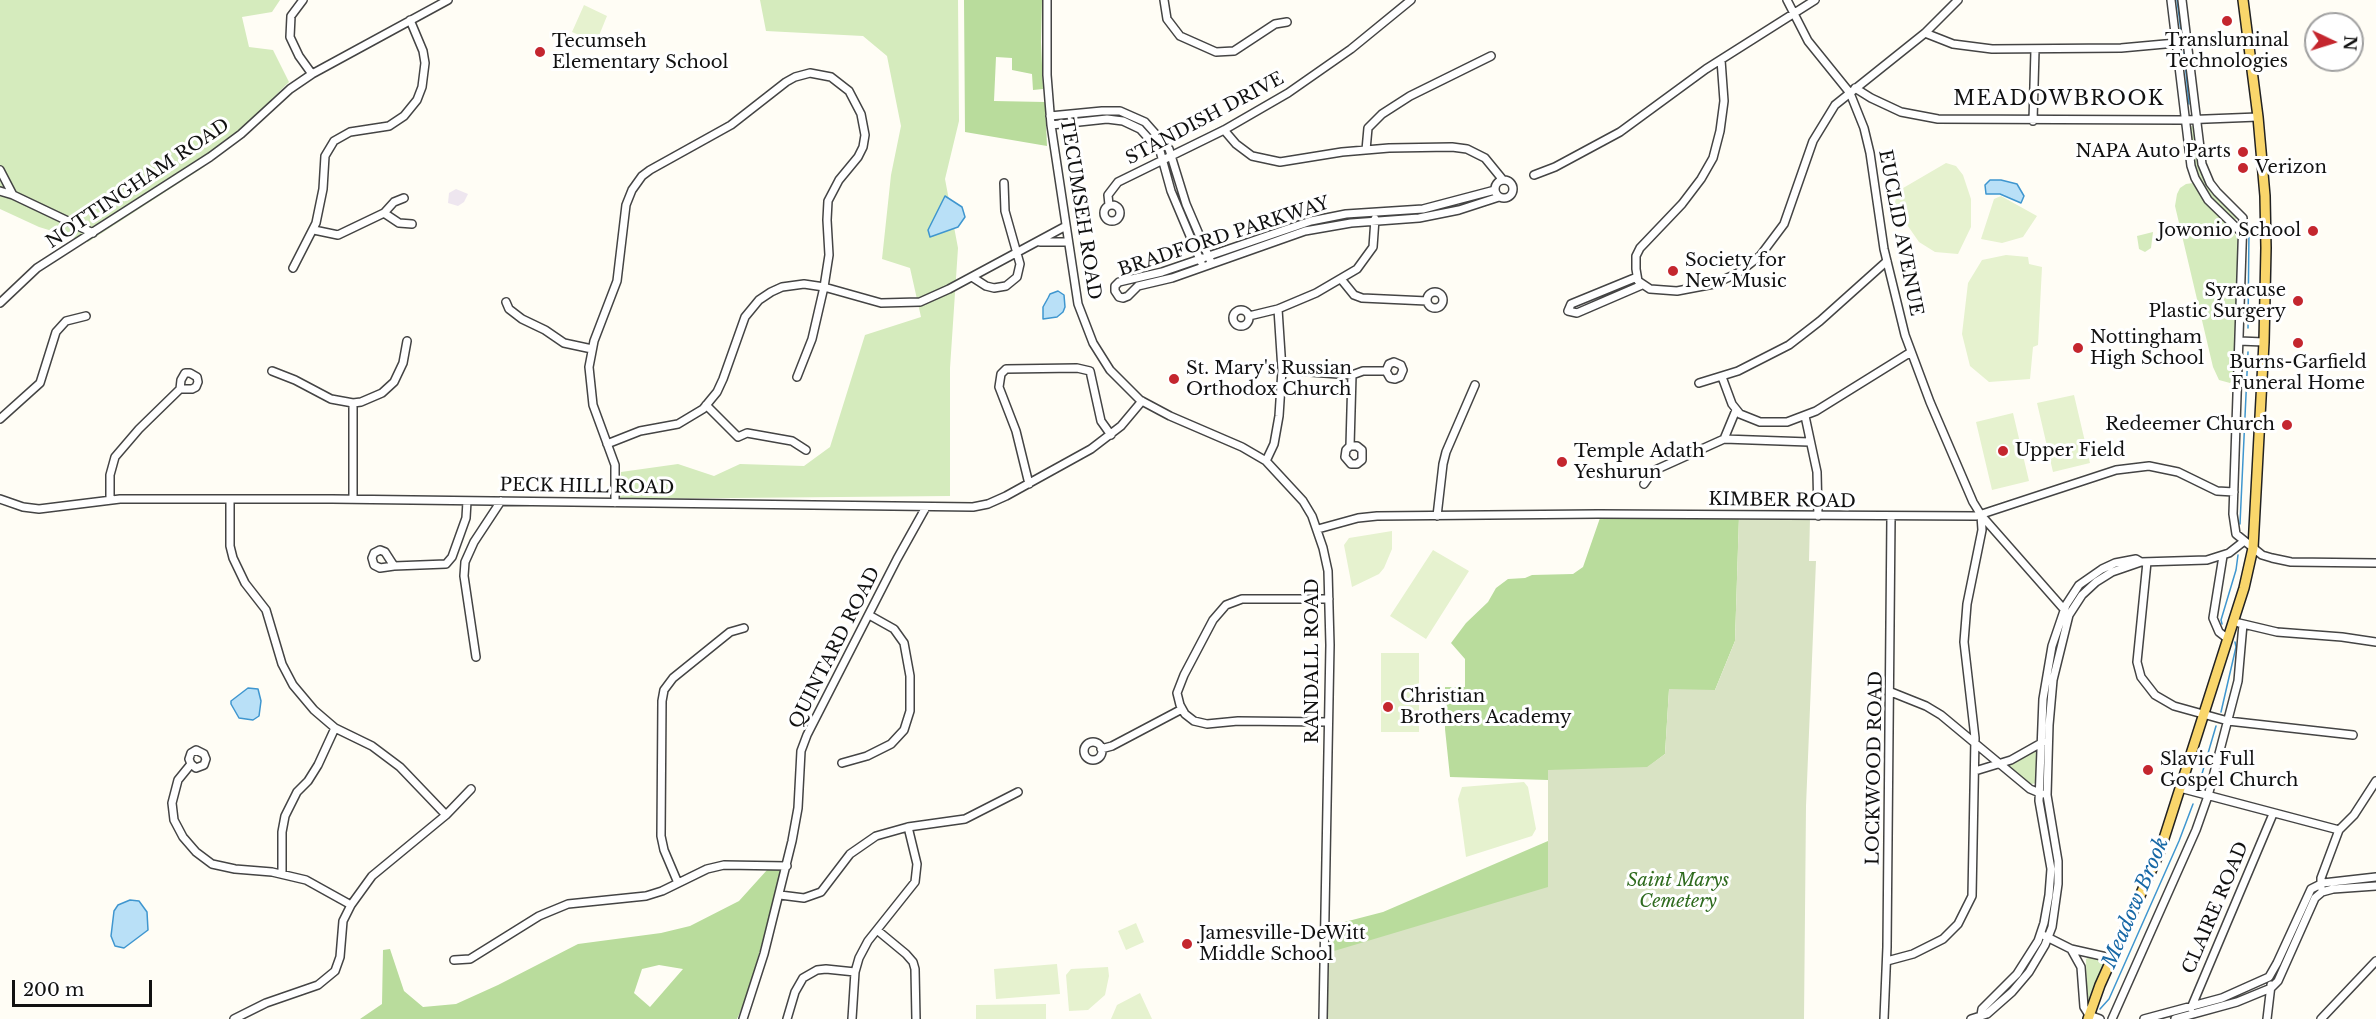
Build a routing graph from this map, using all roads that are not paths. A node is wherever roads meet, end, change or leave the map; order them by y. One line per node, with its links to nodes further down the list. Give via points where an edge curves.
1 (303, 0): 21 (street, via 291,16 290,37)
2 (448, 0): 13 (street, NOTTINGHAM ROAD)
3 (1047, 0): 23 (street, TECUMSEH ROAD)
4 (1164, 0): 14 (street, via 1167,19 1180,36 1216,52 1234,51 1275,24)
5 (1411, 0): 29 (street, STANDISH DRIVE, via 1318,73)
6 (1787, 0): 12 (street, EUCLID AVENUE)
7 (1815, 0): 12 (street)
8 (1958, 0): 15 (street)
9 (2171, 0): 17 (street)
10 (2182, 0): 16 (street)
11 (2243, 0): 24 (main road)
12 (1792, 14): 20 (street); 22 (street, EUCLID AVENUE, via 1808,41)
13 (410, 20): 21 (street, NOTTINGHAM ROAD); 45 (street, via 425,63 417,100 389,126 350,132 334,141 325,156)
14 (1287, 22)
15 (1925, 33): 18 (street, via 1963,45); 22 (street)
16 (2187, 42): 17 (street); 25 (street)
17 (2177, 43): 18 (street); 26 (street)
18 (2035, 50): 27 (street)
19 (1491, 56): 30 (street, via 1382,114 1368,128)
20 (1721, 60): 33 (street, via 1620,132); 56 (street, via 1724,101 1713,158 1682,204 1640,248 1636,256)
21 (312, 74): 46 (street, NOTTINGHAM ROAD, via 210,157)
22 (1852, 90): 27 (street, via 1917,116); 52 (street, EUCLID AVENUE, via 1870,153); 58 (street, via 1835,105 1817,133 1784,224 1760,256 1738,273 1713,284 1677,291)
23 (1050, 116): 28 (street, TECUMSEH ROAD); 31 (street, via 1120,111 1155,131)
24 (2258, 117): 25 (street); 68 (main road, via 2265,196)
25 (2196, 119): 26 (street); 47 (street, via 2204,171 2217,192 2243,218)
26 (2187, 120): 27 (street); 47 (street, via 2195,178 2208,200)
27 (2033, 121)
28 (1051, 125): 31 (street, via 1122,121 1140,129); 44 (street, TECUMSEH ROAD)
29 (1224, 130): 30 (street, via 1244,151 1267,160 1287,161); 31 (street, STANDISH DRIVE)
30 (1366, 150): 34 (street, via 1467,149 1485,158)
31 (1168, 158): 40 (street, STANDISH DRIVE, via 1118,182 1108,195); 51 (street); 53 (street, via 1171,191)
32 (0, 170): 38 (street)
33 (1534, 175)
34 (1503, 180): 37 (street, via 1496,185); 37 (street, via 1510,182 1513,191 1506,198)
35 (1004, 183): 50 (street, via 1005,211)
36 (0, 191): 38 (street)
37 (1497, 194): 42 (street, BRADFORD PARKWAY)
38 (13, 195): 46 (street)
39 (404, 198): 41 (street)
40 (1109, 205)
41 (384, 213): 43 (street, via 399,223); 45 (street, via 338,235)
42 (1375, 217): 51 (street, BRADFORD PARKWAY, via 1346,214 1311,221); 57 (street, via 1369,255)
43 (412, 224)
44 (1066, 226): 48 (street); 49 (street, TECUMSEH ROAD)
45 (314, 230): 54 (street)
46 (93, 233): 62 (street, NOTTINGHAM ROAD, via 38,268)
47 (2243, 234): 67 (street)
48 (1040, 242): 49 (street); 50 (street)
49 (1068, 242): 80 (street, TECUMSEH ROAD, via 1078,304 1093,343 1110,370)
50 (1017, 252): 55 (street); 55 (street, via 1017,277 1006,286 986,286)
51 (1210, 260): 53 (street, BRADFORD PARKWAY)
52 (1887, 261): 70 (street, EUCLID AVENUE); 75 (street, via 1789,345)
53 (1201, 263): 53 (street, BRADFORD PARKWAY, via 1119,282 1116,294 1123,298 1138,286)
54 (293, 268)
55 (972, 277): 59 (street, via 933,298 910,303 881,303)
56 (1637, 277): 58 (street); 58 (street, via 1571,304 1568,311 1577,313)
57 (1341, 279): 60 (street, via 1354,295 1362,298); 63 (street)
58 (1642, 285)
59 (824, 287): 69 (street, via 830,255 828,201 858,158 865,130 849,91 831,77 810,73 786,82 731,125 650,170 636,183 626,205 617,281); 76 (street, via 812,339); 82 (street, via 794,285 759,300 742,323 723,379)
60 (1427, 300)
61 (506, 302): 69 (street, via 522,319 564,343)
62 (0, 303)
63 (1278, 309): 65 (street); 71 (street)
64 (86, 316): 85 (street, via 66,321 56,332 40,383)
65 (1249, 316)
66 (407, 341): 81 (street, via 394,382 372,398)
67 (2239, 341): 68 (street); 95 (street)
68 (2264, 342): 110 (main road)
69 (592, 349): 89 (street, via 590,395)
70 (1911, 352): 84 (street); 104 (street, EUCLID AVENUE)
71 (1282, 370): 74 (street); 92 (street, via 1279,416)
72 (272, 371): 81 (street, via 331,399)
73 (1386, 371): 74 (street)
74 (1352, 375): 90 (street)
75 (1722, 376): 77 (street); 83 (street)
76 (797, 377)
77 (1700, 383)
78 (1475, 385): 105 (street, via 1443,465)
79 (180, 389): 98 (street, via 115,457)
80 (1142, 401): 86 (street, PECK HILL ROAD); 92 (street, RANDALL ROAD)
81 (353, 403): 99 (street)
82 (706, 405): 89 (street, via 678,424); 91 (street, via 738,437 747,433 792,441)
83 (1736, 410): 84 (street, via 1749,418 1775,424); 87 (street)
84 (1805, 416): 88 (street)
85 (0, 419)
86 (1111, 435): 93 (street, PECK HILL ROAD); 93 (street, via 1101,421 1090,371 1006,369 1000,374 999,387 1016,431)
87 (1724, 439): 88 (street); 94 (street, via 1653,471)
88 (1809, 442): 106 (street, via 1817,480)
89 (607, 444): 102 (street, via 615,465)
90 (1350, 446)
91 (806, 450)
92 (1266, 461): 108 (street, RANDALL ROAD, via 1297,492)
93 (1029, 483): 103 (street, PECK HILL ROAD, via 988,504)
94 (1644, 484)
95 (2234, 492): 104 (street, KIMBER ROAD, via 2207,487 2165,468 2135,466); 109 (street, via 2234,524)
96 (0, 499): 98 (street, PECK HILL ROAD, via 39,509)
97 (230, 499): 98 (street, PECK HILL ROAD); 99 (street, PECK HILL ROAD); 128 (street, via 230,546 240,575 266,610 282,664 293,685)
98 (110, 500)
99 (353, 500): 100 (street, PECK HILL ROAD)
100 (467, 501): 101 (street, PECK HILL ROAD); 114 (street, via 466,518 446,564)
101 (501, 501): 102 (street, PECK HILL ROAD); 122 (street, via 465,562)
102 (615, 503): 103 (street, PECK HILL ROAD)
103 (926, 507): 117 (street, QUINTARD ROAD)
104 (1981, 515): 107 (street, KIMBER ROAD); 116 (street, EUCLID AVENUE); 131 (street, via 1964,642)
105 (1437, 516): 106 (street, KIMBER ROAD); 108 (street, KIMBER ROAD, via 1358,518)
106 (1818, 516): 107 (street, KIMBER ROAD)
107 (1891, 517): 123 (street, LOCKWOOD ROAD)
108 (1318, 529): 115 (street, RANDALL ROAD, via 1328,571)
109 (2243, 542): 110 (street); 111 (street)
110 (2253, 548): 113 (street, via 2262,555 2291,562); 118 (main road)
111 (2223, 556): 112 (street); 120 (street, via 2213,618 2219,632)
112 (2144, 562): 116 (street, via 2112,572 2096,582); 125 (street, via 2137,647 2139,671 2162,700)
113 (2376, 563)
114 (394, 566)
115 (1329, 599): 124 (street, via 1242,599 1227,605 1213,620 1179,684); 127 (street, RANDALL ROAD)
116 (2067, 612): 130 (street, via 2053,680); 132 (street, via 2052,646)
117 (869, 615): 134 (street, via 894,629 904,643 910,676 910,711 904,730 891,744); 149 (street, QUINTARD ROAD, via 801,751 798,808)
118 (2238, 622): 120 (main road); 121 (street, via 2277,632); 126 (street, via 2241,660)
119 (744, 628): 152 (street, via 730,632 672,678 664,690 661,836)
120 (2228, 639): 125 (main road)
121 (2376, 642)
122 (476, 657)
123 (1891, 692): 131 (street, via 1941,715); 164 (street, LOCKWOOD ROAD)
124 (1182, 709): 127 (street, via 1194,721 1207,724); 133 (street)
125 (2204, 715): 126 (street); 139 (main road)
126 (2228, 721): 129 (street); 144 (street)
127 (1328, 722): 177 (street, RANDALL ROAD)
128 (335, 728): 146 (street, via 388,756); 150 (street, via 318,765 285,816)
129 (2353, 735)
130 (2048, 739): 132 (street); 143 (street)
131 (1975, 743): 136 (street); 137 (street)
132 (2041, 743): 136 (street); 143 (street)
133 (1101, 749)
134 (842, 763)
135 (191, 764): 150 (street, via 178,780 171,803 183,837 212,864)
136 (1999, 764): 137 (street); 143 (street, via 2030,789)
137 (1975, 771): 164 (street, via 1972,892 1966,911 1954,929 1931,947)
138 (2376, 781): 141 (street)
139 (2180, 788): 144 (street); 162 (main road, via 2157,859)
140 (471, 789): 146 (street)
141 (2374, 790): 148 (street)
142 (1018, 792): 147 (street, via 965,819)
143 (2043, 794): 159 (street, via 2041,817 2051,869); 160 (street, via 2058,861 2058,884)
144 (2208, 796): 145 (street); 181 (street)
145 (2273, 814): 148 (street); 169 (street, CLAIRE ROAD)
146 (446, 815): 157 (street, via 372,876)
147 (908, 827): 156 (street, via 890,830 864,843 850,854 821,892 804,898); 158 (street, via 917,864 915,882)
148 (2339, 830): 153 (street)
149 (787, 866): 152 (street, via 724,865); 156 (street, QUINTARD ROAD)
150 (282, 874): 157 (street, via 306,880)
151 (2376, 878): 153 (street)
152 (678, 883): 163 (street, via 645,896 556,907 470,959)
153 (2320, 884): 155 (street); 167 (street, via 2307,897)
154 (2376, 886): 155 (street)
155 (2322, 892): 168 (street, via 2315,898 2278,981)
156 (780, 895): 173 (street, QUINTARD ROAD)
157 (351, 905): 172 (street, via 343,921 335,971 318,985)
158 (877, 930): 166 (street); 176 (street, via 913,962)
159 (2040, 934): 160 (street); 170 (street, via 2017,974 1982,1009)
160 (2048, 937): 161 (street); 170 (street, via 2029,972 2012,992)
161 (2071, 949): 162 (street); 171 (street, via 2080,962)
162 (2111, 958): 171 (main road)
163 (454, 960)
164 (1887, 961): 178 (street, LOCKWOOD ROAD)
165 (2376, 961): 185 (street)
166 (855, 972): 174 (street, via 817,970 803,978); 175 (street)
167 (2269, 977): 168 (street); 169 (street)
168 (2271, 988): 169 (street, via 2237,1002); 184 (street)
169 (2192, 1011): 182 (street); 183 (street)
170 (1981, 1015): 179 (street)
171 (2088, 1017): 180 (street)
172 (234, 1019)
173 (743, 1019)
174 (787, 1019)
175 (852, 1019)
176 (916, 1019)
177 (1323, 1019)
178 (1884, 1019)
179 (1971, 1019)
180 (2100, 1019)
181 (2112, 1019)
182 (2144, 1019)
183 (2175, 1019)
184 (2268, 1019)
185 (2321, 1019)

